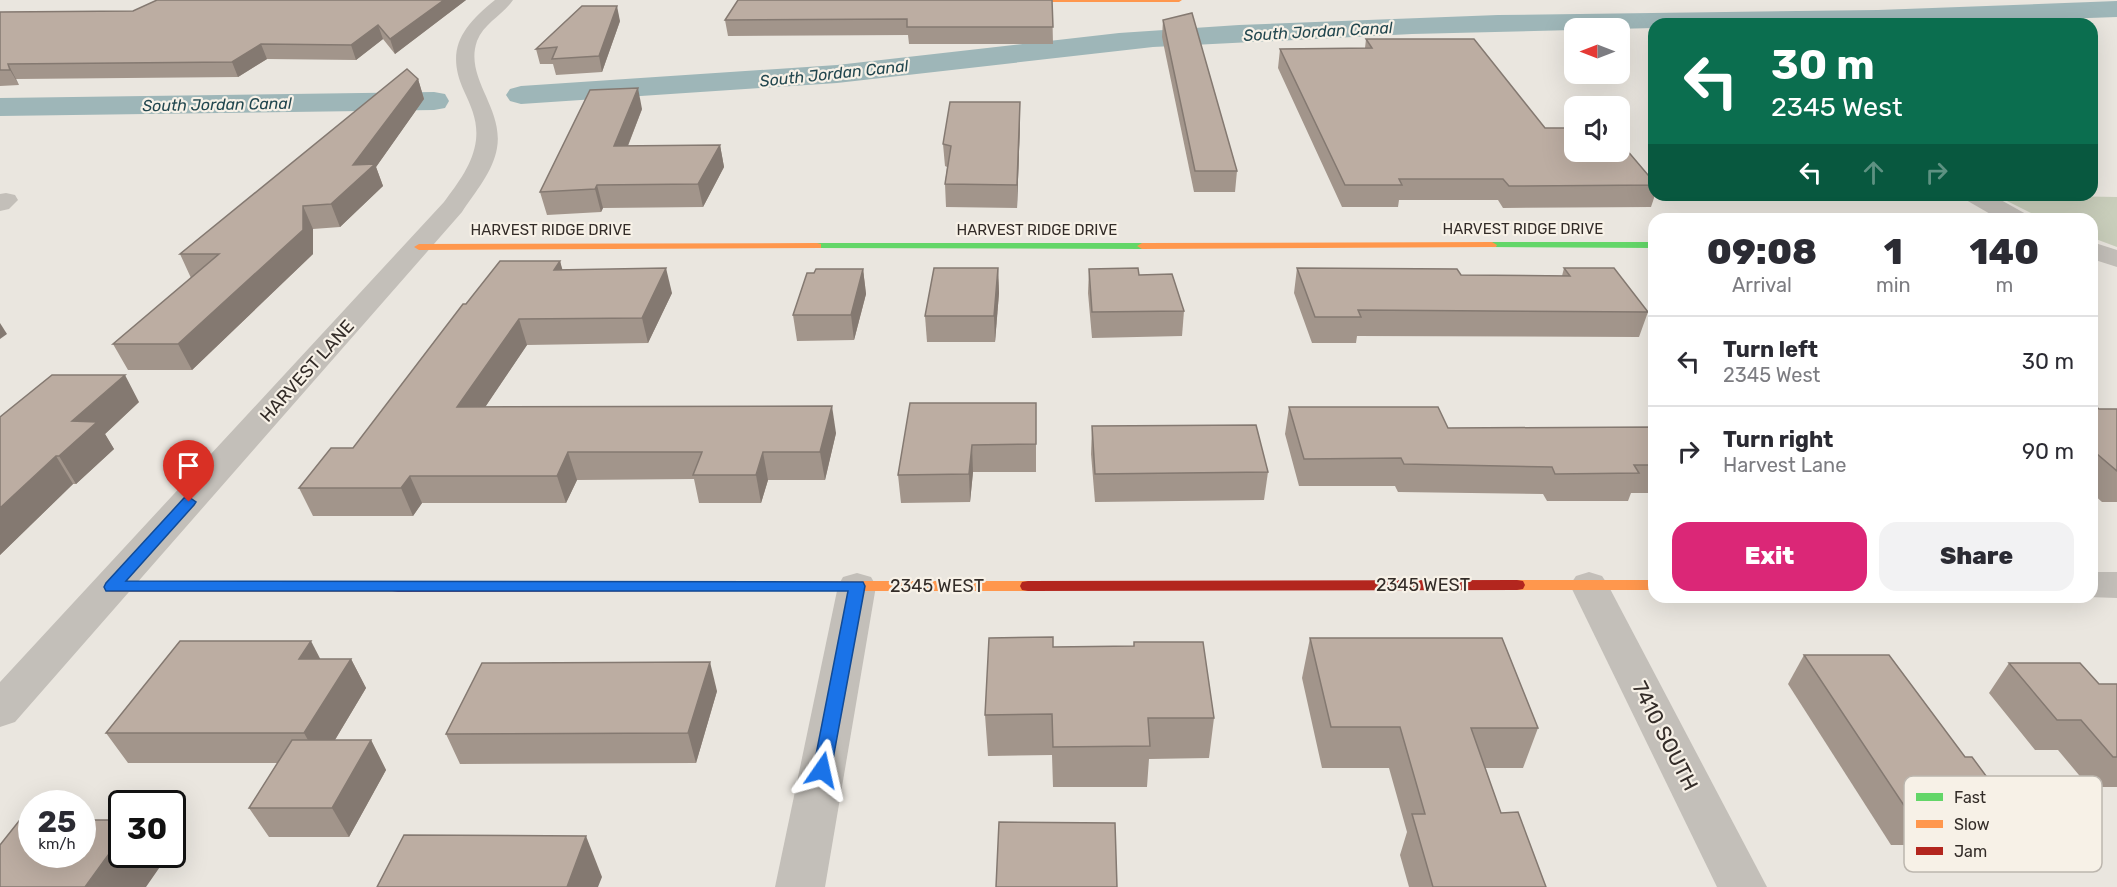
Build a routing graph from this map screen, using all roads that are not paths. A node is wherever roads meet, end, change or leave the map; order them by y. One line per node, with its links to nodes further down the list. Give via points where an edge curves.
1 (506, 0): 7 (street, HARVEST LANE, via 484,17 463,51 465,69 486,111 487,143 476,172 459,198)
2 (1049, 0): 3 (street)
3 (1179, 0)
4 (1985, 201): 5 (street)
5 (2007, 213)
6 (1648, 245): 7 (street, HARVEST RIDGE DRIVE)
7 (419, 247): 15 (street, HARVEST LANE)
8 (2098, 252): 9 (street)
9 (2117, 259)
10 (1589, 585): 11 (street, 2345 WEST); 14 (street, 2345 WEST); 18 (street, 7410 SOUTH)
11 (1648, 585)
12 (2098, 585): 13 (street)
13 (2117, 585)
14 (857, 586): 15 (street, 2345 WEST); 17 (street)
15 (112, 587): 16 (street, HARVEST LANE)
16 (0, 710)
17 (800, 887)
18 (1742, 887)

